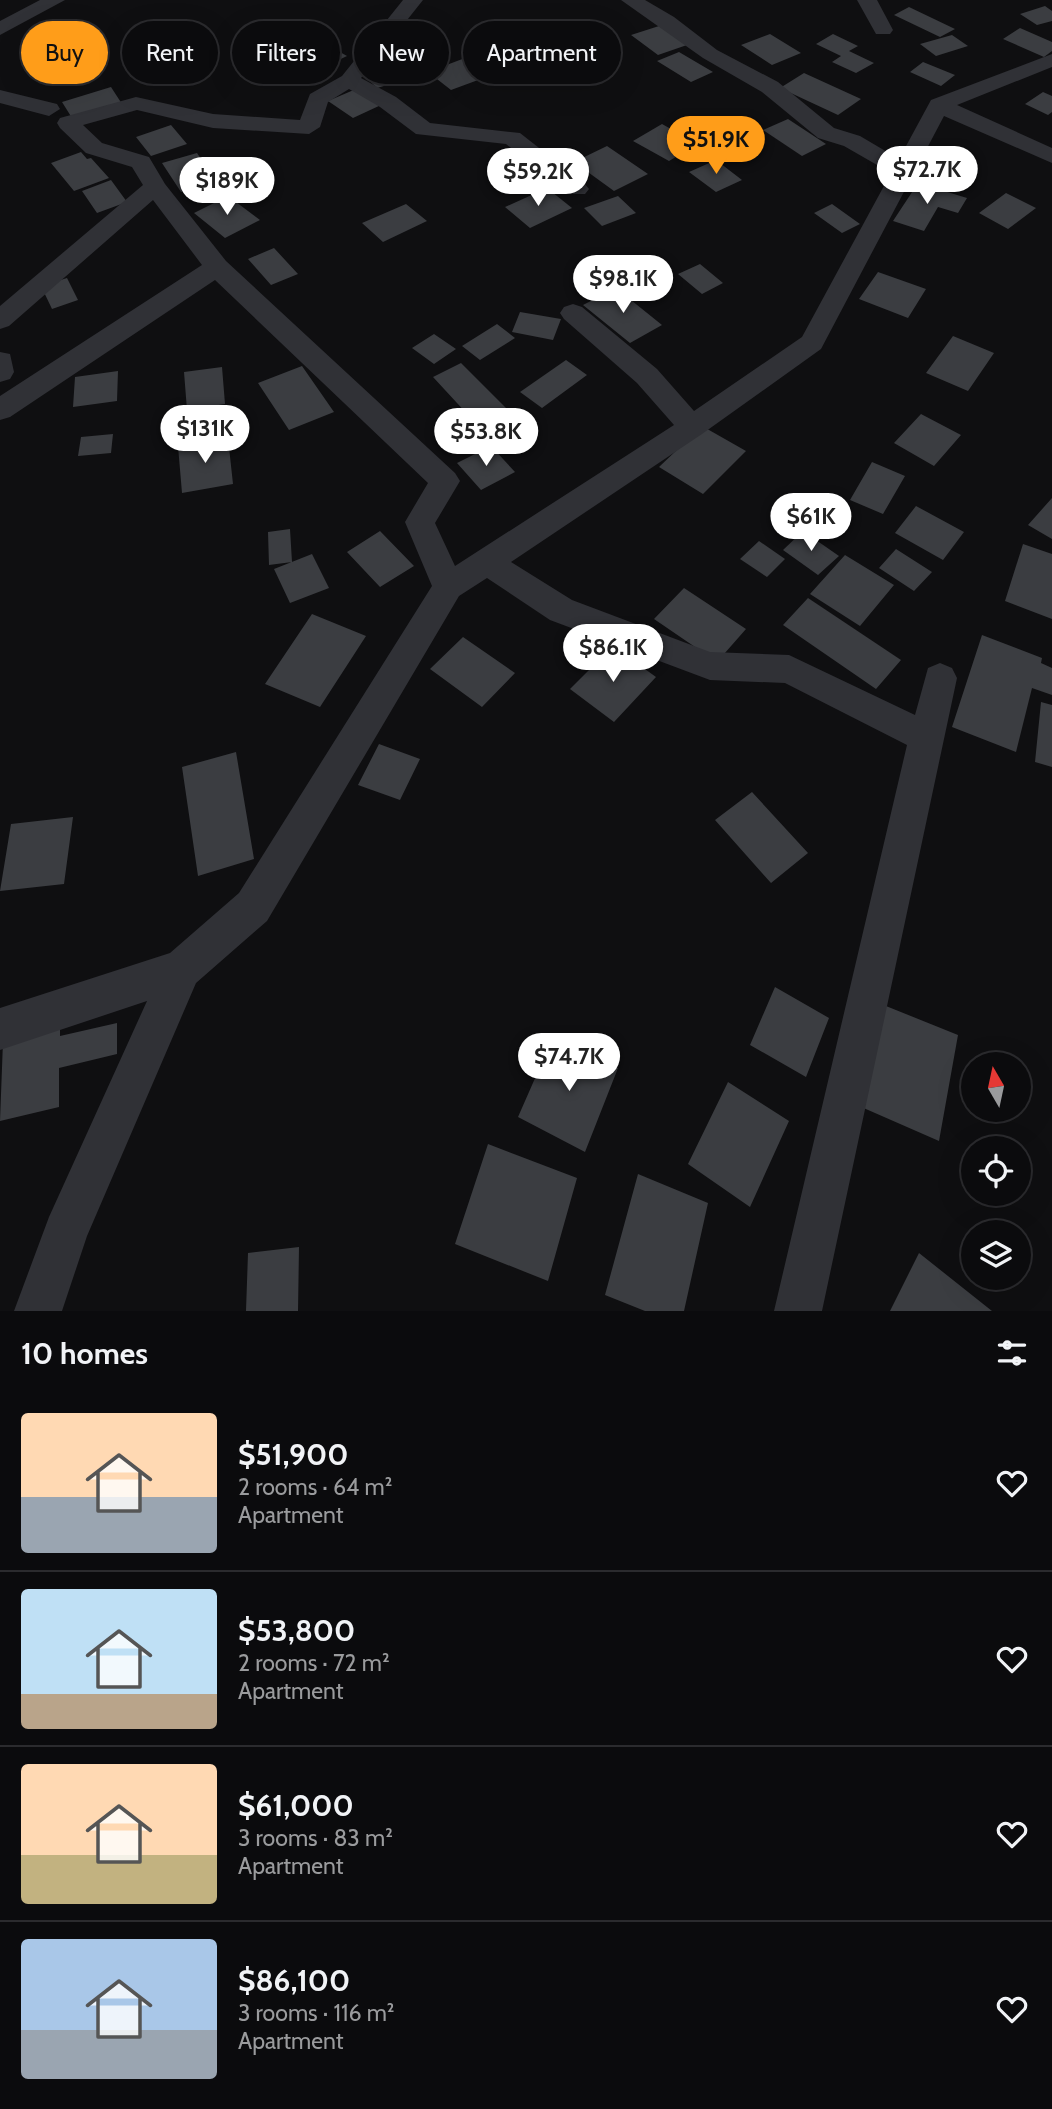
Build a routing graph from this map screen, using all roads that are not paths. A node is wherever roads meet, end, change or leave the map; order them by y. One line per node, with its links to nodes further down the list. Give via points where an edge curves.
1 (55, 0): 5 (street)
2 (413, 0): 8 (street)
3 (631, 0): 13 (street, via 710,54 770,87 826,133 852,141)
4 (867, 0): 6 (street)
5 (0, 29)
6 (883, 30)
7 (1052, 60): 10 (street)
8 (349, 80): 14 (street, via 318,99 309,127 213,121 136,103 68,123 94,148 141,162); 15 (street, via 424,129 512,138)
9 (0, 96): 11 (street)
10 (939, 105): 12 (street); 13 (street)
11 (50, 109)
12 (1052, 156)
13 (904, 171): 22 (street, via 813,343)
14 (155, 186): 16 (street); 18 (street)
15 (577, 189)
16 (218, 267): 21 (street); 24 (street, via 445,481 420,522)
17 (573, 313): 22 (street, via 648,376)
18 (0, 320)
19 (0, 361): 20 (street)
20 (0, 372)
21 (0, 410)
22 (692, 427): 23 (street)
23 (486, 562): 24 (street); 26 (street, via 561,610 710,666 789,669)
24 (448, 587): 27 (street, via 253,907)
25 (940, 678): 26 (street)
26 (927, 738): 30 (street)
27 (182, 969): 28 (street); 29 (street, via 65,1233)
28 (0, 1029)
29 (38, 1311)
30 (798, 1311)

